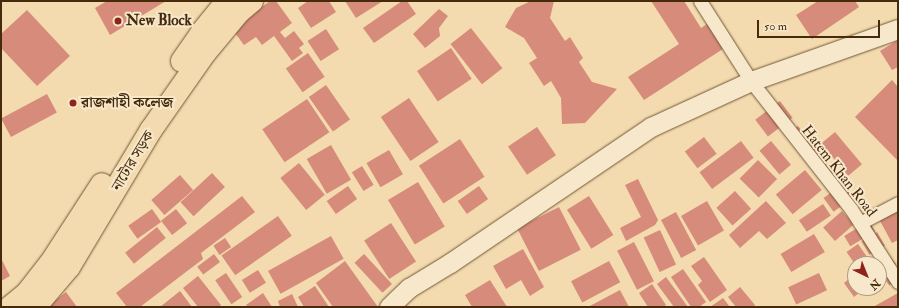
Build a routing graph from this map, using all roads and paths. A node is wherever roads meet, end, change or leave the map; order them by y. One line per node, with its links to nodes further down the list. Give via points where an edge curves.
1 (227, 1): 9 (highway, via 202,32 50,264 27,293)
2 (252, 1): 10 (highway, নাটোর সড়ক, via 239,12 205,52 151,130 69,267)
3 (700, 1): 5 (street, Hatem Khan Road)
4 (898, 29): 5 (main road)
5 (750, 82): 7 (street, Hatem Khan Road); 11 (main road, via 651,127 409,288)
6 (898, 203): 7 (street)
7 (860, 223): 8 (street, Hatem Khan Road)
8 (898, 282)
9 (10, 307)
10 (35, 307)
11 (389, 307)

